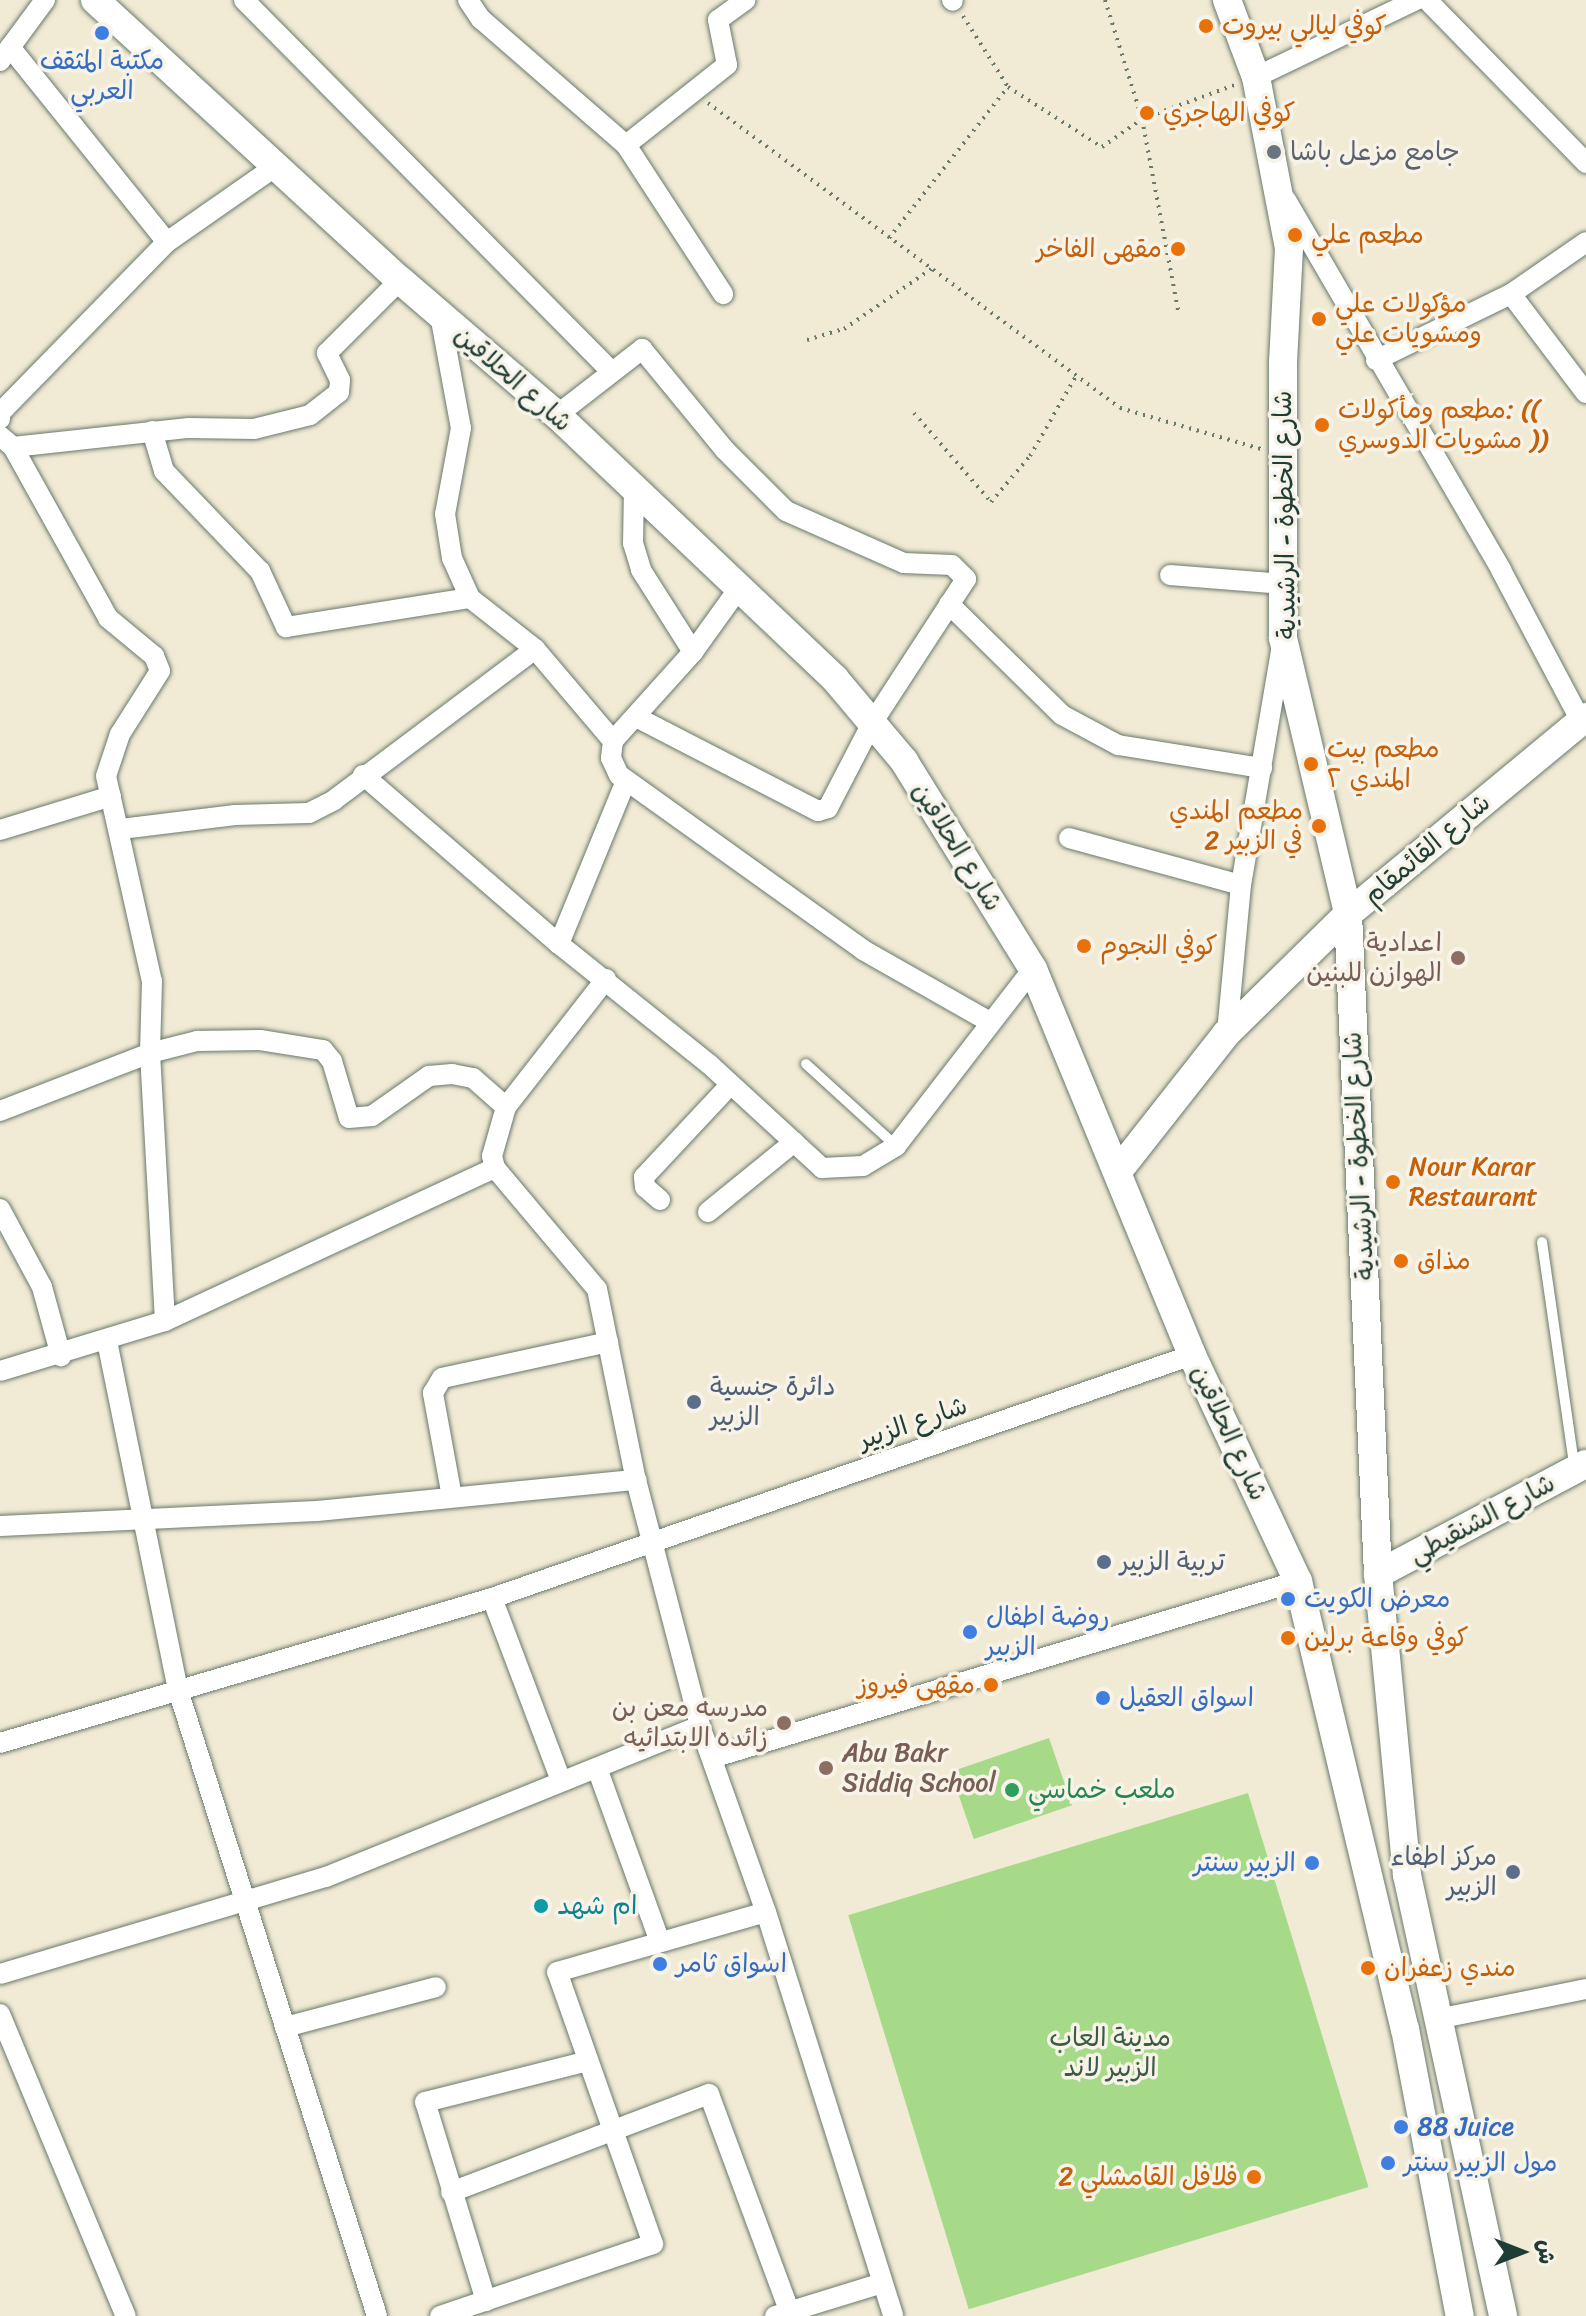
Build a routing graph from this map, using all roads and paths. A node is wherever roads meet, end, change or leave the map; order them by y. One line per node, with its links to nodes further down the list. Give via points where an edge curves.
1 (45, 0): 11 (street)
2 (95, 0): 18 (main road, شارع الحلاقين)
3 (244, 0): 31 (street)
4 (468, 0): 16 (street, via 481,19)
5 (746, 0): 14 (street, via 718,20 727,65)
6 (952, 0): 13 (path)
7 (1105, 0): 15 (path)
8 (1227, 0): 12 (main road, شارع الخطوة - الرشيدية)
9 (1416, 0): 12 (street)
10 (1427, 0): 17 (street)
11 (5, 54): 21 (street)
12 (1256, 77): 15 (path); 19 (main road, شارع الخطوة - الرشيدية)
13 (1008, 87): 15 (path, via 1102,147); 20 (path)
14 (693, 92): 16 (street); 20 (path)
15 (1142, 119): 27 (path)
16 (626, 145): 25 (street)
17 (1586, 163)
18 (279, 164): 21 (street); 24 (main road, شارع الحلاقين)
19 (1282, 193): 30 (street); 39 (main road, شارع الخطوة - الرشيدية, via 1289,248)
20 (889, 238): 23 (path)
21 (167, 242): 36 (street, via 0,413)
22 (1586, 242): 26 (street)
23 (931, 269): 29 (path, via 844,329); 32 (path)
24 (400, 280): 28 (main road, شارع الحلاقين); 37 (street, via 327,353 340,380 339,392 310,415 254,429)
25 (723, 294)
26 (1511, 294): 30 (street); 33 (street)
27 (1179, 314)
28 (440, 315): 35 (main road, شارع الحلاقين); 44 (street, via 461,428 446,539)
29 (807, 340)
30 (1376, 360): 50 (street)
31 (611, 371): 35 (street); 45 (street, via 642,349 725,450 786,511 904,563 952,565 966,579)
32 (1076, 376): 34 (path, via 1030,456 991,502); 39 (path, via 1120,408)
33 (1586, 393)
34 (914, 413)
35 (557, 415): 40 (main road, شارع الحلاقين)
36 (0, 419)
37 (152, 431): 38 (street); 44 (street, via 164,471 260,571 286,627)
38 (6, 441): 56 (street, via 108,618 154,656 160,671 108,757)
39 (1284, 455): 42 (main road, شارع الخطوة - الرشيدية)
40 (634, 488): 43 (main road, شارع الحلاقين); 48 (street, via 633,543 641,570)
41 (1170, 575): 42 (street)
42 (1284, 584): 46 (main road, شارع الخطوة - الرشيدية)
43 (739, 588): 48 (street); 51 (main road, شارع الحلاقين, via 835,679)
44 (470, 598): 47 (street)
45 (949, 604): 51 (street); 53 (street, via 1062,715 1118,745)
46 (1283, 638): 53 (street); 61 (main road, شارع الخطوة - الرشيدية)
47 (535, 649): 52 (street); 54 (street)
48 (693, 652): 49 (street)
49 (636, 717): 51 (street, via 818,811 835,798); 52 (street)
50 (1584, 719): 61 (main road, شارع القائمقام)
51 (872, 723): 63 (main road, شارع الحلاقين, via 904,761)
52 (613, 741): 55 (street, via 611,758)
53 (1262, 768): 60 (street)
54 (363, 775): 57 (street, via 309,813 235,815); 62 (street)
55 (625, 783): 62 (street); 65 (street, via 863,950)
56 (111, 796): 57 (street); 58 (street)
57 (121, 829): 67 (street, via 152,981)
58 (0, 830)
59 (1069, 838): 60 (street)
60 (1241, 885): 66 (street)
61 (1348, 914): 66 (main road, شارع القائمقام); 92 (main road, شارع الخطوة - الرشيدية)
62 (559, 944): 64 (street)
63 (1033, 969): 65 (street); 75 (main road, شارع الحلاقين)
64 (606, 979): 69 (street); 70 (street)
65 (988, 1021): 73 (street)
66 (1227, 1033): 75 (main road, شارع القائمقام)
67 (150, 1053): 70 (street, via 197,1041 260,1040 323,1050 332,1061 349,1118 372,1116 429,1076 473,1078); 71 (street); 80 (street)
68 (806, 1064): 73 (lane)
69 (731, 1084): 72 (street); 76 (street, via 644,1177 645,1187)
70 (506, 1107): 74 (street, via 492,1156)
71 (0, 1111)
72 (794, 1142): 73 (street, via 822,1168 863,1166); 78 (street)
73 (896, 1146)
74 (495, 1168): 80 (street); 82 (street, via 583,1266 597,1289)
75 (1119, 1170): 83 (main road, شارع الحلاقين)
76 (660, 1200)
77 (0, 1209): 84 (street, via 42,1287)
78 (708, 1212)
79 (1542, 1242): 86 (lane)
80 (165, 1321): 81 (street)
81 (107, 1341): 84 (street); 89 (street)
82 (608, 1342): 87 (street); 88 (street, via 442,1378 433,1393)
83 (1192, 1355): 91 (street, شارع الزبير); 93 (main road, شارع الحلاقين)
84 (61, 1356): 85 (street)
85 (0, 1371)
86 (1580, 1467): 92 (main road, شارع الشنقيطي)
87 (636, 1480): 88 (street); 91 (street)
88 (452, 1497): 89 (street, via 317,1511)
89 (143, 1517): 90 (street); 95 (street)
90 (0, 1526)
91 (651, 1542): 94 (street, شارع الزبير); 96 (street)
92 (1378, 1574): 104 (main road, شارع الخطوة - الرشيدية, via 1407,1875)
93 (1298, 1581): 98 (street); 105 (main road, شارع الحلاقين)
94 (492, 1598): 95 (street, شارع الزبير); 100 (street)
95 (178, 1690): 97 (street, شارع الزبير); 101 (street)
96 (700, 1726): 98 (street); 99 (street)
97 (0, 1743)
98 (712, 1758): 102 (street)
99 (597, 1768): 100 (street); 103 (street)
100 (560, 1778): 101 (street, via 326,1877)
101 (248, 1902): 106 (street); 111 (street)
102 (766, 1912): 103 (street); 116 (street)
103 (660, 1942): 113 (street, via 557,1972)
104 (1428, 1962): 105 (main road); 110 (main road, شارع الخطوة - الرشيدية)
105 (1392, 1972): 123 (main road, شارع الحلاقين)
106 (0, 1974)
107 (436, 1987): 111 (street)
108 (1586, 1989): 110 (street)
109 (0, 2014): 112 (street)
110 (1442, 2018): 124 (main road, شارع الخطوة - الرشيدية)
111 (285, 2027): 120 (street)
112 (7, 2055): 119 (street)
113 (588, 2061): 114 (street); 115 (street, via 425,2102)
114 (612, 2128): 115 (street); 117 (street, via 653,2244); 118 (street, via 709,2094)
115 (451, 2192): 117 (street)
116 (882, 2283): 118 (street); 122 (street)
117 (486, 2301): 121 (street)
118 (782, 2313)
119 (126, 2316)
120 (377, 2316)
121 (440, 2316)
122 (893, 2316)
123 (1460, 2316)
124 (1503, 2316)

